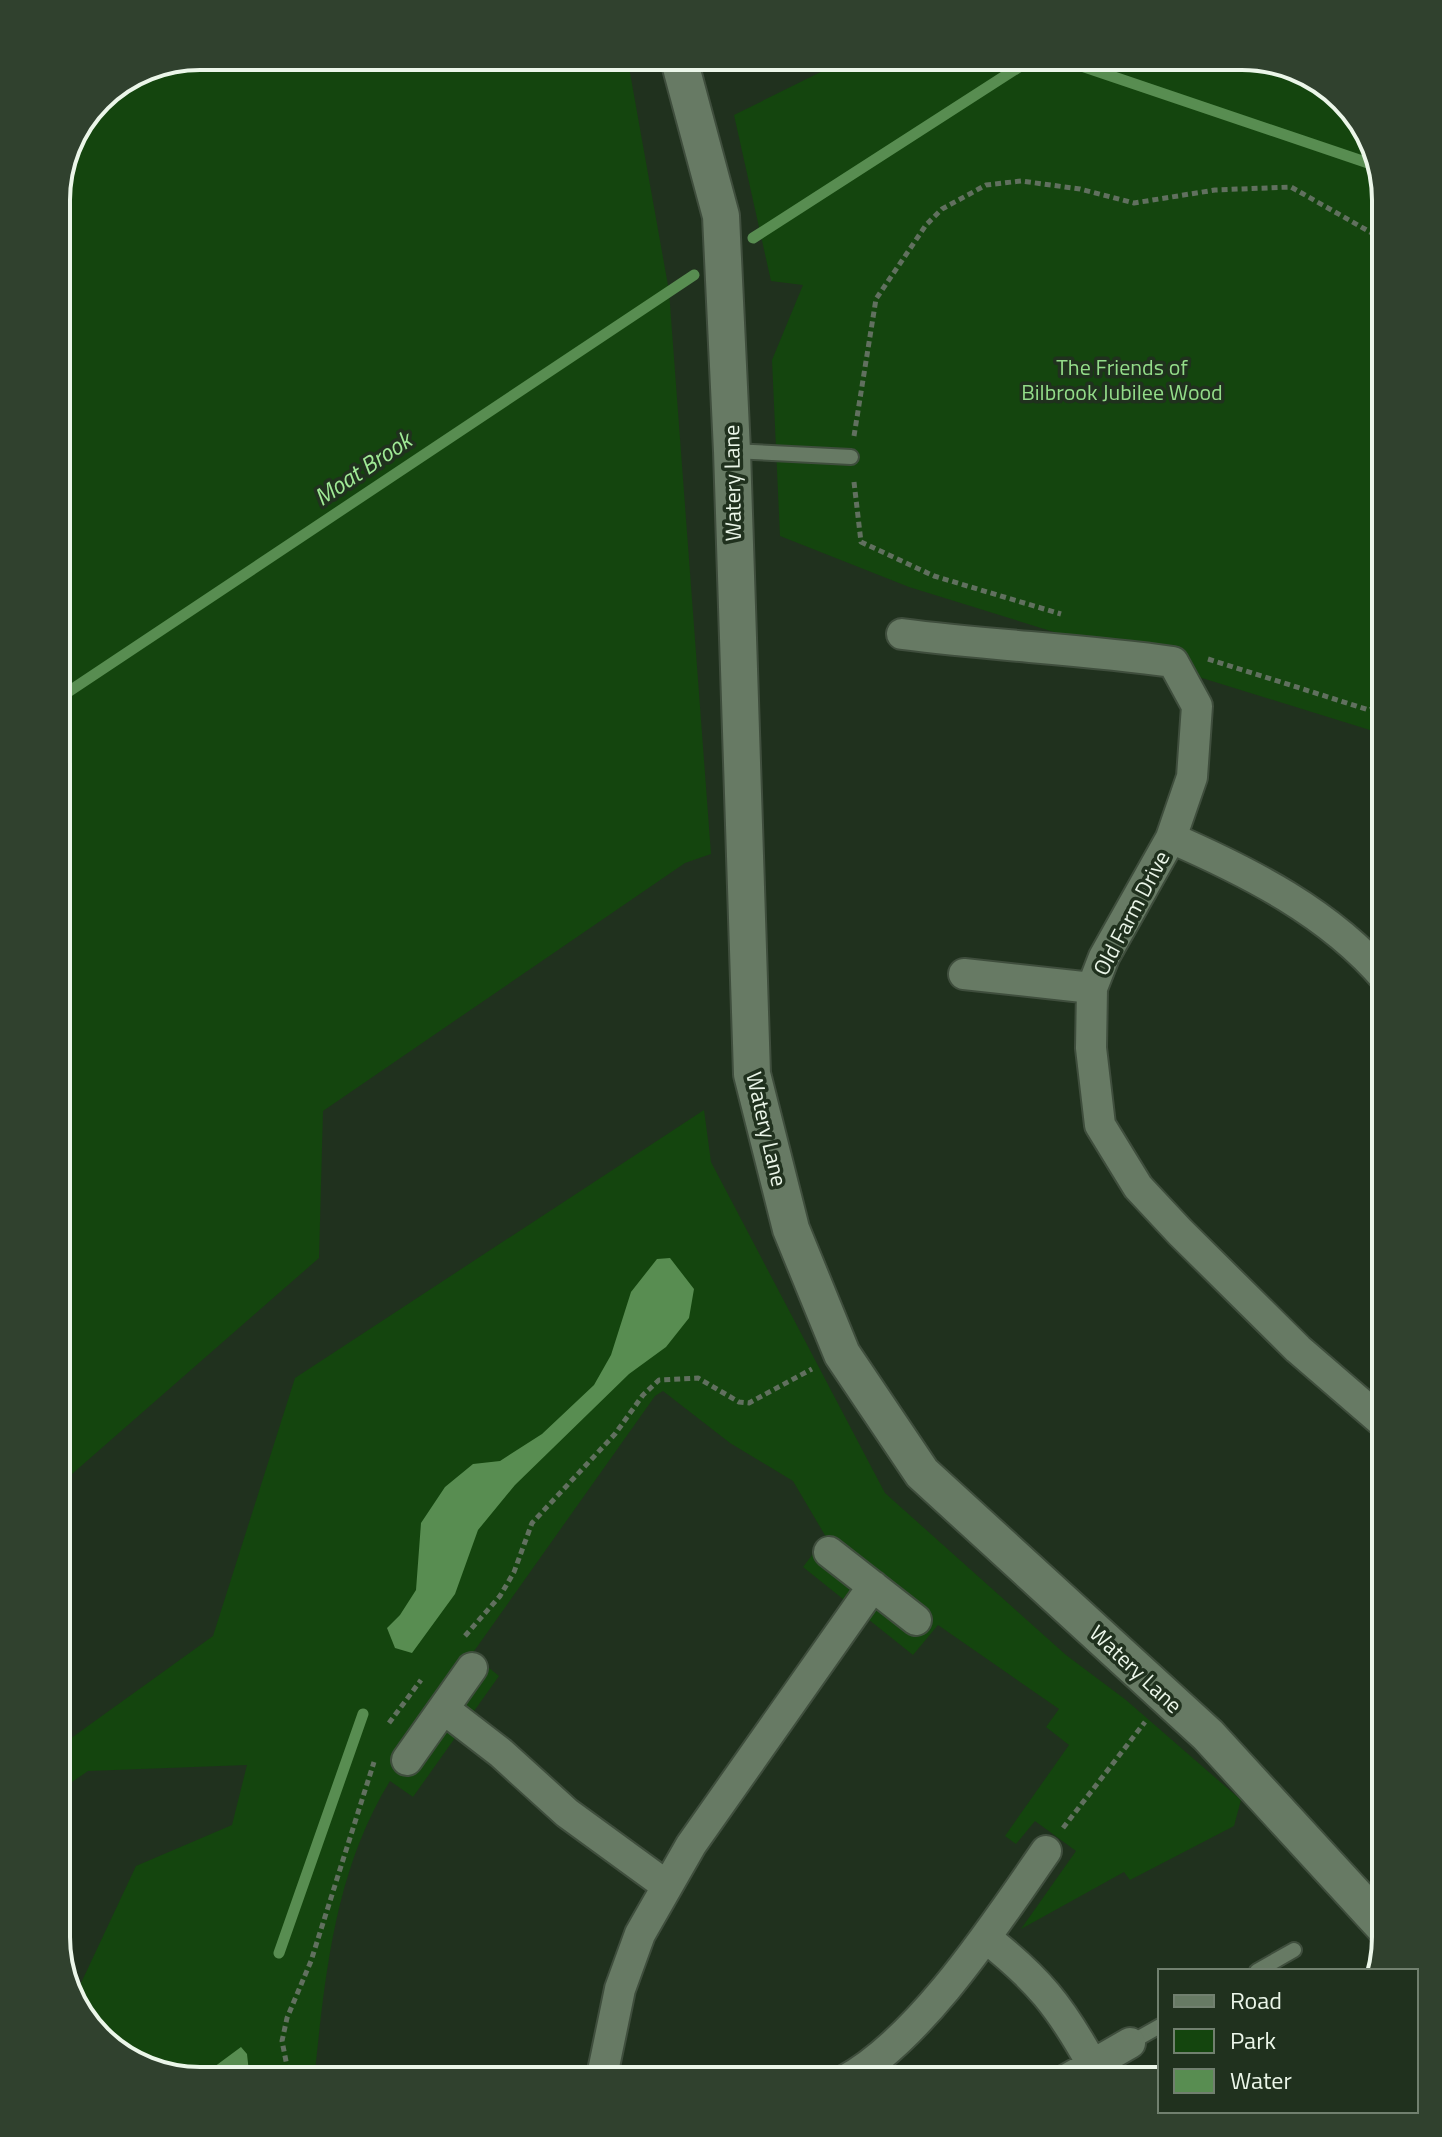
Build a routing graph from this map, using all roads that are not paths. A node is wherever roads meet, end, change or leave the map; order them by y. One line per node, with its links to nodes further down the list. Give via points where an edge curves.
1 (682, 70): 2 (street, Watery Lane, via 721,216)
2 (732, 451): 3 (lane); 18 (street, Watery Lane, via 752,1074 791,1229 842,1354 922,1473 1208,1735)
3 (851, 457)
4 (902, 634): 5 (street, Old Farm Drive, via 1173,662 1197,706 1192,777)
5 (1171, 838): 6 (street, via 1312,912); 8 (street, Old Farm Drive)
6 (1372, 966)
7 (964, 974): 8 (street)
8 (1092, 988): 9 (street, Old Farm Drive, via 1095,1098 1100,1125 1116,1156 1190,1243)
9 (1372, 1413)
10 (829, 1552): 11 (street)
11 (873, 1586): 12 (street); 17 (street)
12 (916, 1620)
13 (472, 1668): 14 (street)
14 (444, 1709): 15 (street); 17 (street, via 567,1813)
15 (407, 1760)
16 (1046, 1851): 19 (street)
17 (667, 1886): 25 (street, via 640,1934 620,1989)
18 (1372, 1914)
19 (986, 1938): 24 (street, via 1043,1987); 26 (street, via 899,2041)
20 (1294, 1950): 21 (lane)
21 (1261, 1969)
22 (1158, 2027): 23 (lane)
23 (1130, 2043): 24 (street)
24 (1092, 2064): 27 (street)
25 (604, 2067)
26 (863, 2067)
27 (1087, 2067)

